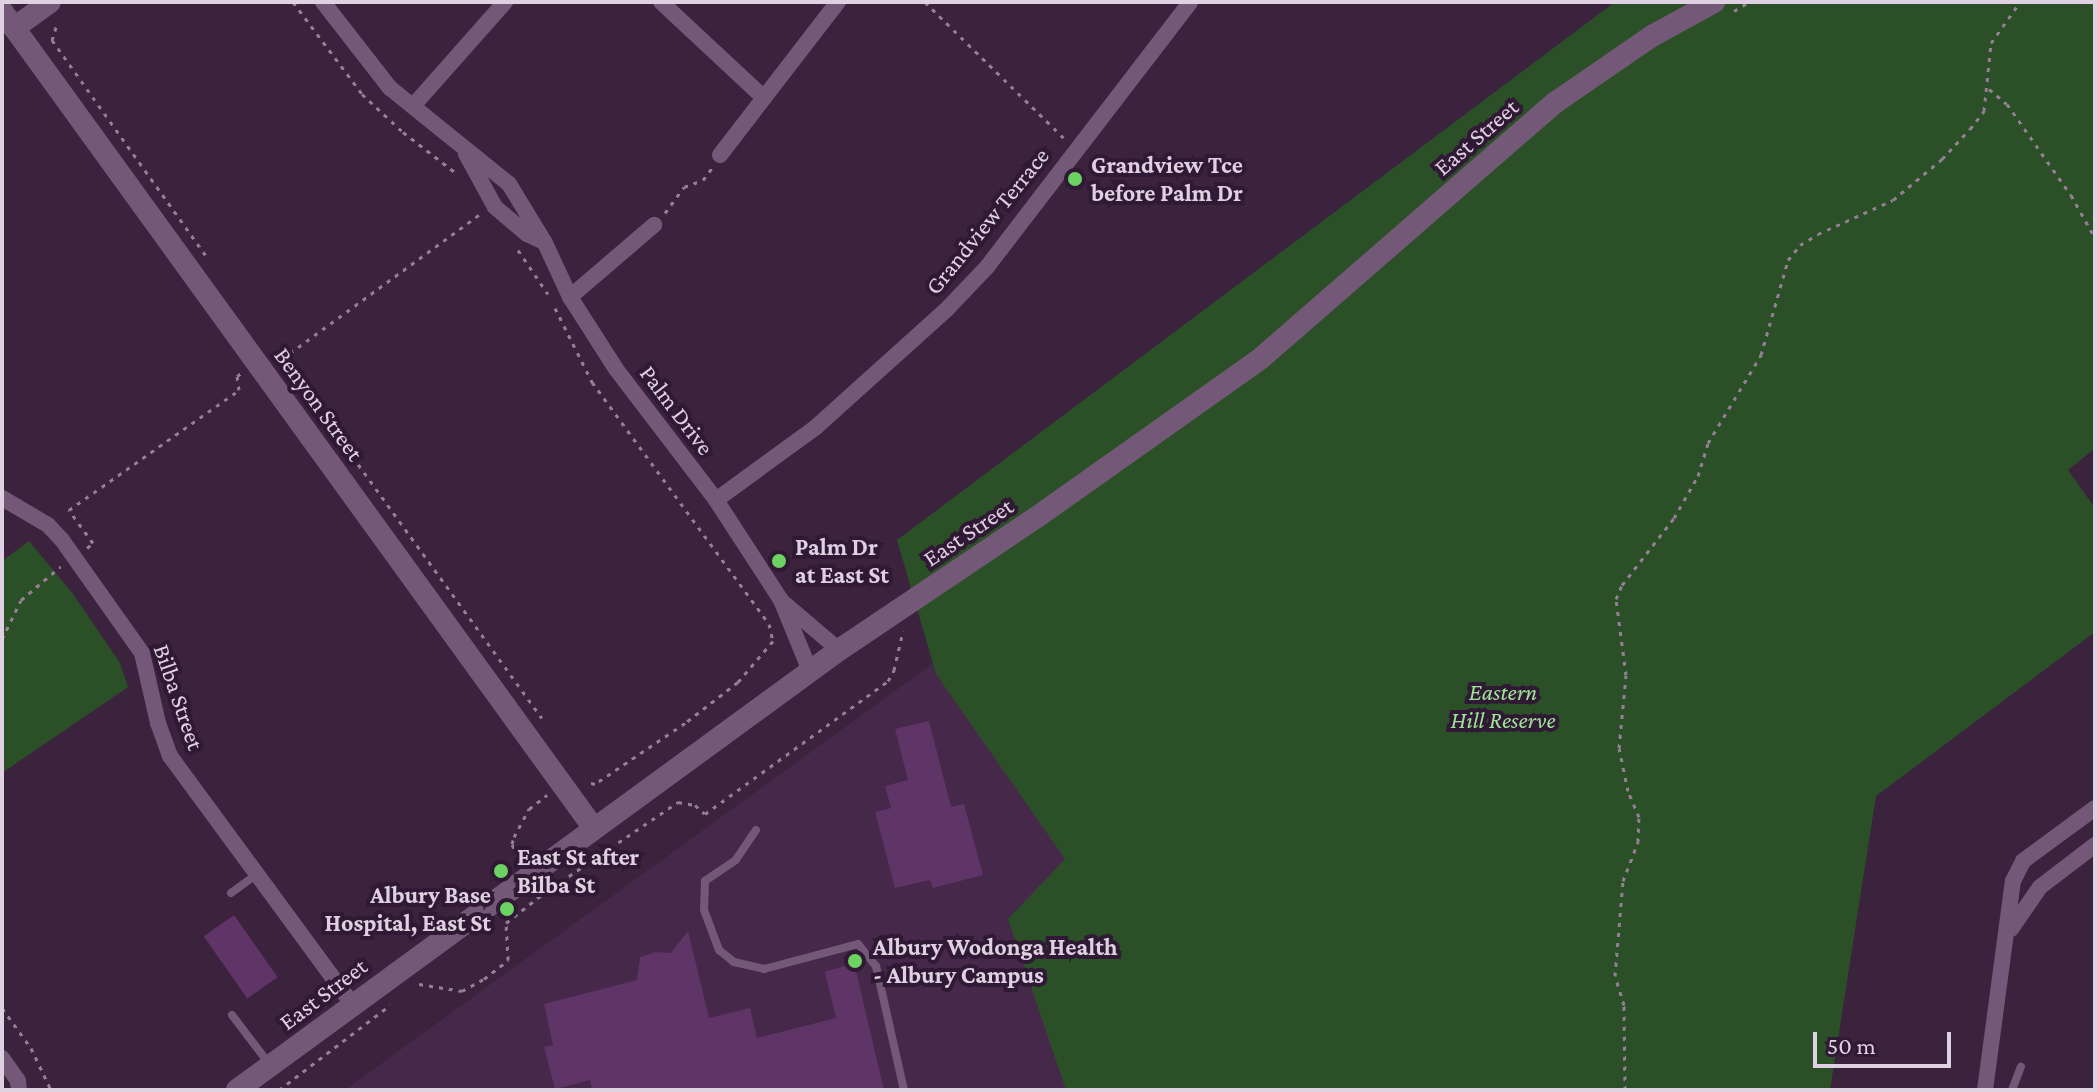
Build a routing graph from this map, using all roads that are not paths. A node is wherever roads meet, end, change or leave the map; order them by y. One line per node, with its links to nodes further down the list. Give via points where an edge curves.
1 (50, 2): 8 (main road)
2 (323, 2): 10 (street, Palm Drive, via 370,65)
3 (505, 2): 10 (street)
4 (661, 2): 9 (street)
5 (838, 2): 9 (street)
6 (1190, 2): 17 (street, Grandview Terrace, via 987,267 914,341 816,427)
7 (1714, 2): 19 (main road, East Street, via 1652,36 1556,102 1260,359)
8 (8, 20): 22 (main road, Benyon Street)
9 (764, 98): 12 (street)
10 (413, 106): 11 (street, Palm Drive)
11 (459, 143): 14 (street, Palm Drive, via 509,184); 14 (street, Palm Drive, via 495,207)
12 (720, 155)
13 (654, 225): 15 (street)
14 (545, 243): 15 (street, Palm Drive)
15 (570, 297): 17 (street, Palm Drive, via 616,369)
16 (2, 498): 25 (street, Bilba Street, via 48,525 62,540 142,653 170,756)
17 (716, 500): 18 (street, Palm Drive)
18 (781, 600): 19 (street, Palm Drive); 20 (street, Palm Drive)
19 (839, 650): 20 (main road, East Street)
20 (810, 671): 22 (main road, East Street)
21 (2095, 808): 27 (street, via 2019,866 2009,899)
22 (593, 827): 28 (main road, East Street)
23 (756, 830): 35 (lane, via 736,860 705,881 704,910 719,950 734,962 764,969 858,944 876,966)
24 (2095, 845): 27 (street, via 2034,892)
25 (257, 874): 26 (lane); 28 (street, Bilba Street)
26 (231, 893)
27 (2008, 938): 36 (street)
28 (353, 1005): 31 (main road, East Street)
29 (232, 1015): 31 (lane)
30 (2, 1058): 33 (street)
31 (270, 1066): 34 (main road, East Street)
32 (2021, 1067): 37 (lane)
33 (19, 1090)
34 (237, 1090)
35 (904, 1090)
36 (1985, 1090)
37 (2012, 1090)

